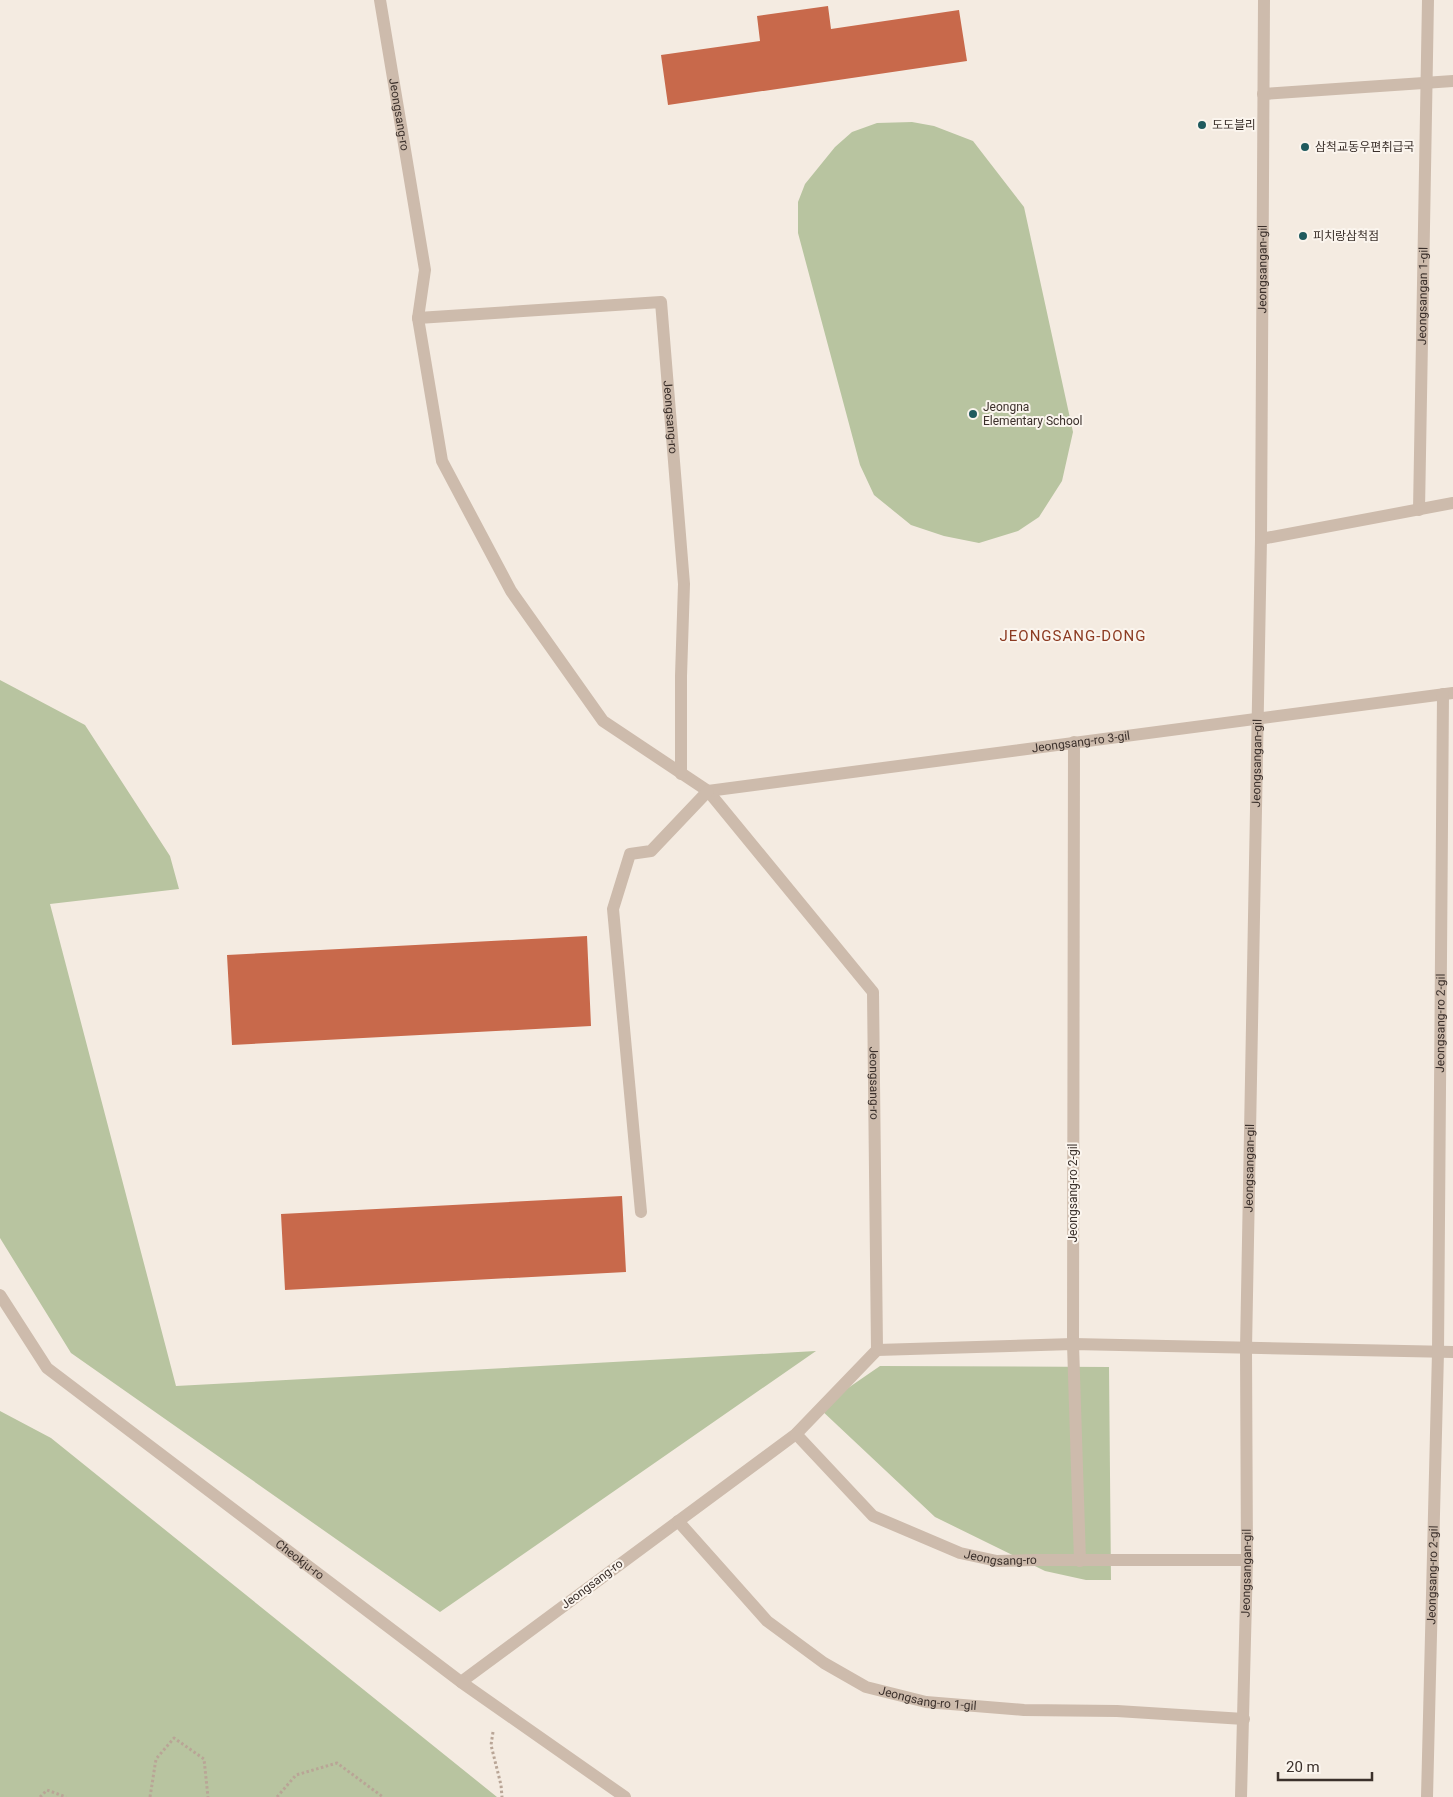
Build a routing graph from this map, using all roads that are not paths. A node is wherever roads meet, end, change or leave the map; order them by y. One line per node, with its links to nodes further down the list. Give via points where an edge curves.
1 (380, 0): 7 (street, Jeongsang-ro, via 425,270)
2 (1264, 0): 6 (street, Jeongsangan-gil)
3 (1428, 0): 5 (street, Jeongsangan 1-gil)
4 (1453, 81): 5 (street)
5 (1427, 83): 6 (street); 9 (street, Jeongsangan 1-gil)
6 (1263, 94): 10 (street, Jeongsangan-gil)
7 (418, 318): 14 (street, Jeongsang-ro, via 442,461 511,591 603,721); 14 (street, Jeongsang-ro, via 661,302 684,584)
8 (1453, 504): 9 (street)
9 (1419, 510): 10 (street)
10 (1261, 539): 12 (street, Jeongsangan-gil)
11 (1448, 693): 12 (street, Jeongsang-ro 3-gil); 21 (street, Jeongsang-ro 2-gil)
12 (1258, 718): 13 (street, Jeongsang-ro 3-gil); 19 (street, Jeongsangan-gil)
13 (1074, 742): 15 (street, Jeongsang-ro 3-gil); 18 (street, Jeongsang-ro 2-gil)
14 (681, 774): 15 (street, Jeongsang-ro)
15 (708, 791): 16 (street, via 651,851 630,854 613,910); 20 (street, Jeongsang-ro, via 873,992)
16 (641, 1212)
17 (0, 1295): 27 (street, Cheokju-ro, via 47,1368)
18 (1073, 1344): 19 (street); 20 (street); 26 (street, Jeongsang-ro 2-gil)
19 (1246, 1348): 21 (street); 25 (street, Jeongsangan-gil)
20 (877, 1350): 23 (street, Jeongsang-ro)
21 (1438, 1352): 22 (street); 31 (street, Jeongsang-ro 2-gil)
22 (1453, 1352)
23 (796, 1434): 24 (street, Jeongsang-ro); 26 (street, Jeongsang-ro, via 873,1516 969,1555 997,1561)
24 (678, 1521): 27 (street, Jeongsang-ro); 28 (street, Jeongsang-ro 1-gil, via 767,1621 824,1663 866,1687 936,1703)
25 (1247, 1560): 26 (street, Jeongsang-ro); 28 (street, Jeongsangan-gil)
26 (1080, 1561)
27 (461, 1682): 29 (street, Cheokju-ro)
28 (1244, 1719): 30 (street, Jeongsangan-gil)
29 (625, 1797)
30 (1241, 1797)
31 (1427, 1797)

